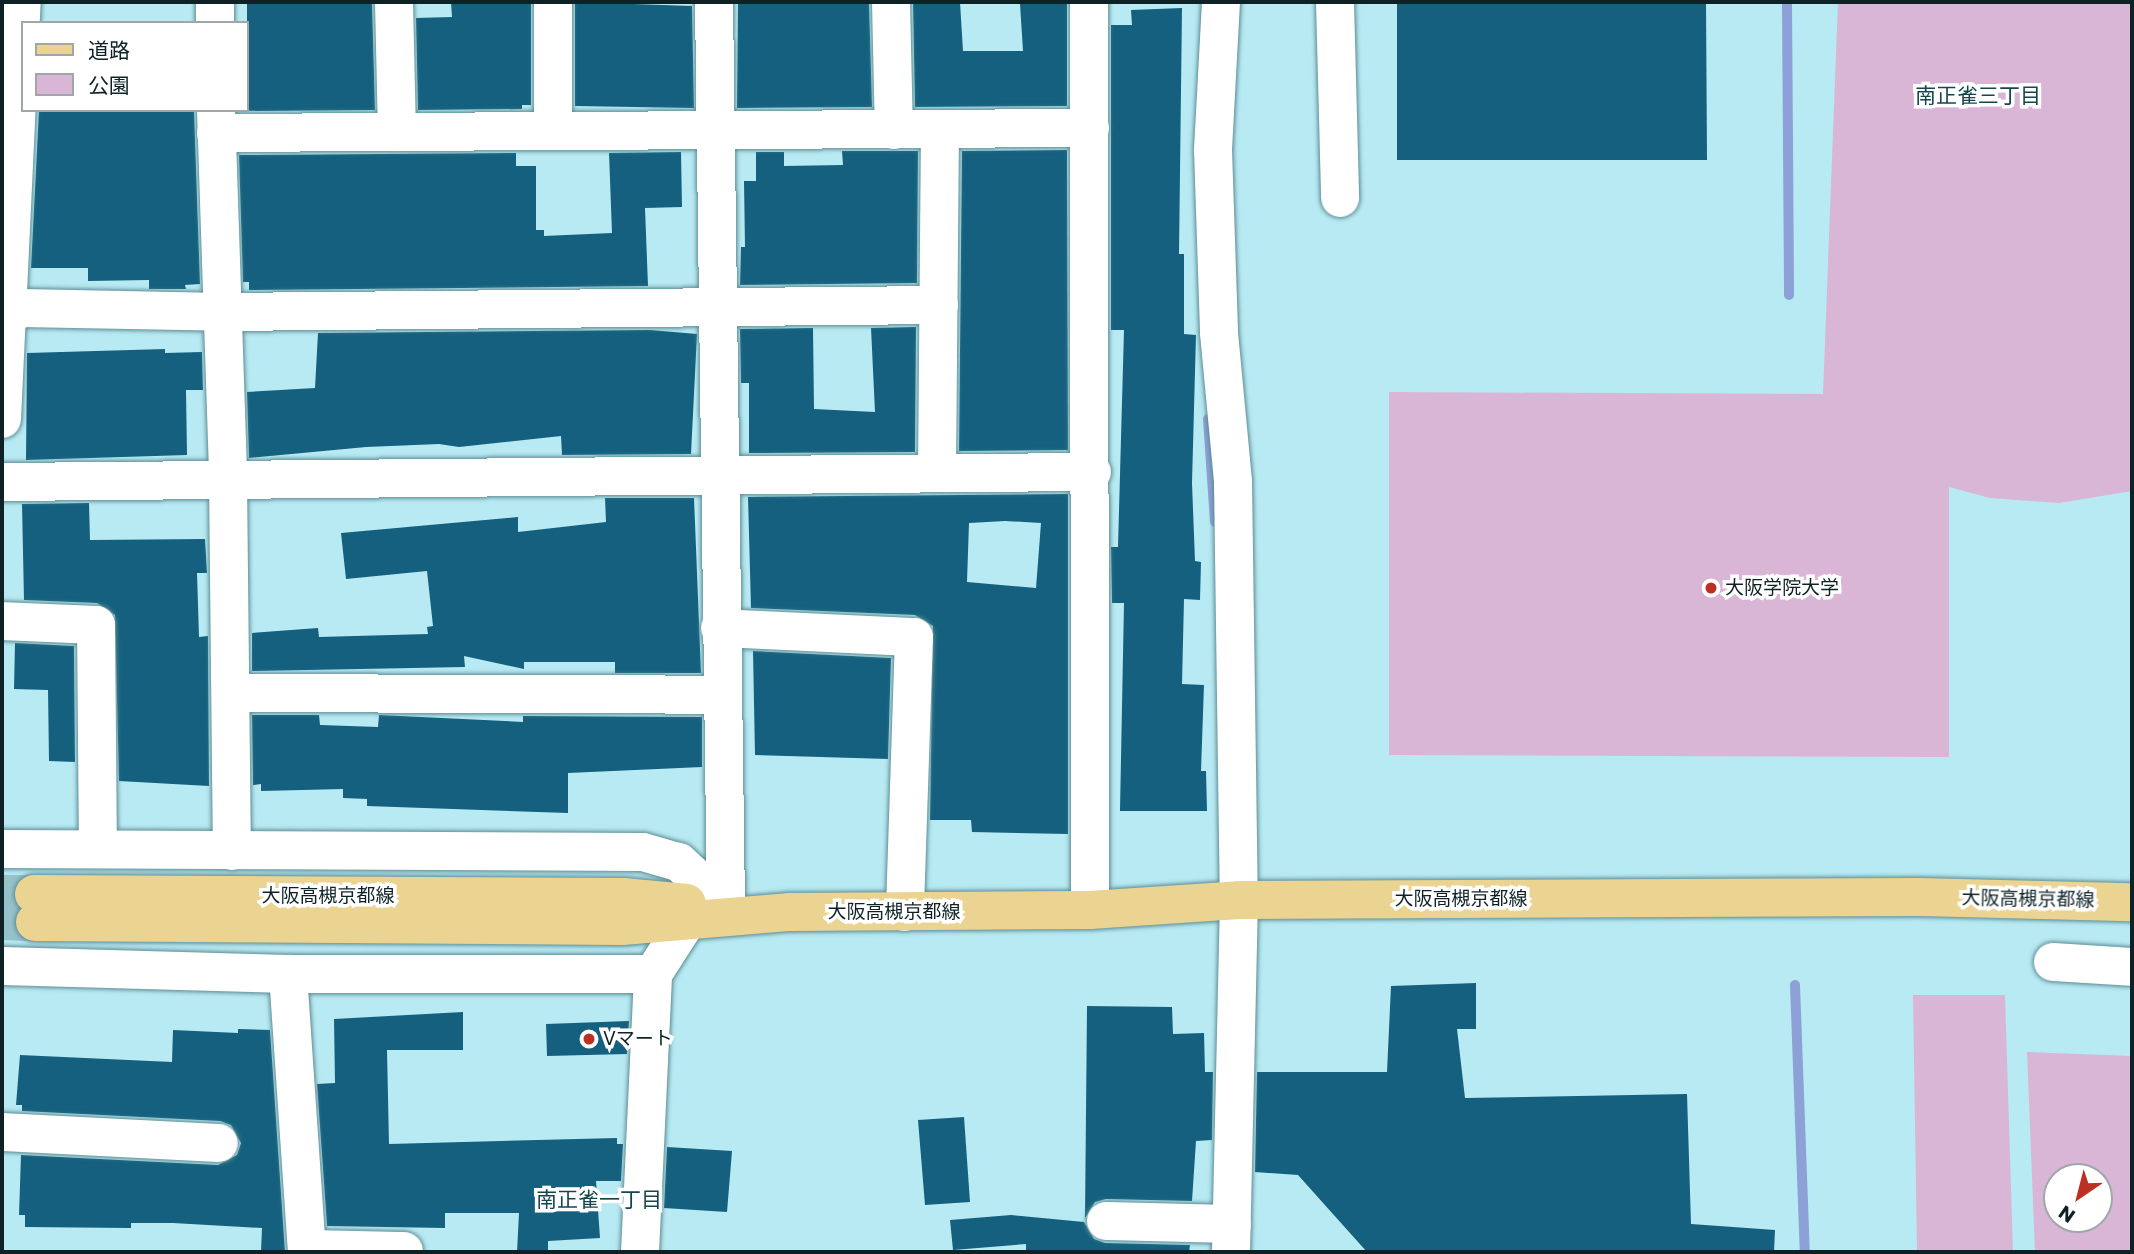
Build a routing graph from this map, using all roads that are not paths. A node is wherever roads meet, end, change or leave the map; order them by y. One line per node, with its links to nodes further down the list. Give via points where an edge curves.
1 (22, 2): 22 (street)
2 (215, 2): 10 (street)
3 (394, 2): 17 (street)
4 (553, 2): 15 (street)
5 (714, 2): 16 (street)
6 (891, 2): 13 (street)
7 (1088, 2): 12 (street)
8 (1221, 2): 37 (street, via 1213,150 1219,333 1233,482)
9 (1335, 2): 18 (street)
10 (215, 21)
11 (216, 122): 17 (street); 21 (street)
12 (1090, 128): 14 (street); 26 (street)
13 (894, 130): 14 (street); 16 (street)
14 (940, 130): 20 (street)
15 (553, 131): 16 (street); 17 (street)
16 (718, 131): 19 (street)
17 (397, 132)
18 (1340, 198)
19 (715, 305): 20 (street); 21 (street); 24 (street)
20 (939, 306): 25 (street)
21 (223, 312): 22 (street, via 21,308); 27 (street)
22 (3, 320): 23 (street)
23 (2, 419)
24 (718, 472): 25 (street); 27 (street); 31 (street)
25 (937, 472): 26 (street)
26 (1092, 472): 40 (street)
27 (228, 479): 28 (street); 32 (street)
28 (2, 482)
29 (2, 611): 30 (street)
30 (2, 622): 35 (street, via 96,625)
31 (720, 628): 33 (street); 42 (street, via 914,637)
32 (231, 693): 33 (street); 36 (street)
33 (722, 695): 39 (street)
34 (2, 849): 35 (street)
35 (98, 849): 36 (street)
36 (232, 851): 39 (street, via 643,852 679,862)
37 (1239, 900): 38 (main road, 大阪高槻京都線, via 1920,897); 40 (main road, 大阪高槻京都線); 52 (street)
38 (2132, 902)
39 (726, 906): 41 (main road, 大阪高槻京都線); 43 (main road, 大阪高槻京都線, via 623,897 34,908 622,926)
40 (1090, 911): 42 (main road, 大阪高槻京都線)
41 (790, 912): 42 (main road, 大阪高槻京都線); 43 (main road, 大阪高槻京都線)
42 (905, 912)
43 (687, 921): 48 (street)
44 (2053, 962): 46 (street)
45 (2, 967): 47 (street)
46 (2132, 967)
47 (288, 974): 48 (street); 53 (street)
48 (653, 974): 55 (street)
49 (2, 1132): 50 (street, via 179,1157)
50 (219, 1143)
51 (1106, 1221): 52 (street)
52 (1225, 1231)
53 (307, 1251): 54 (street)
54 (404, 1251)
55 (640, 1252)

